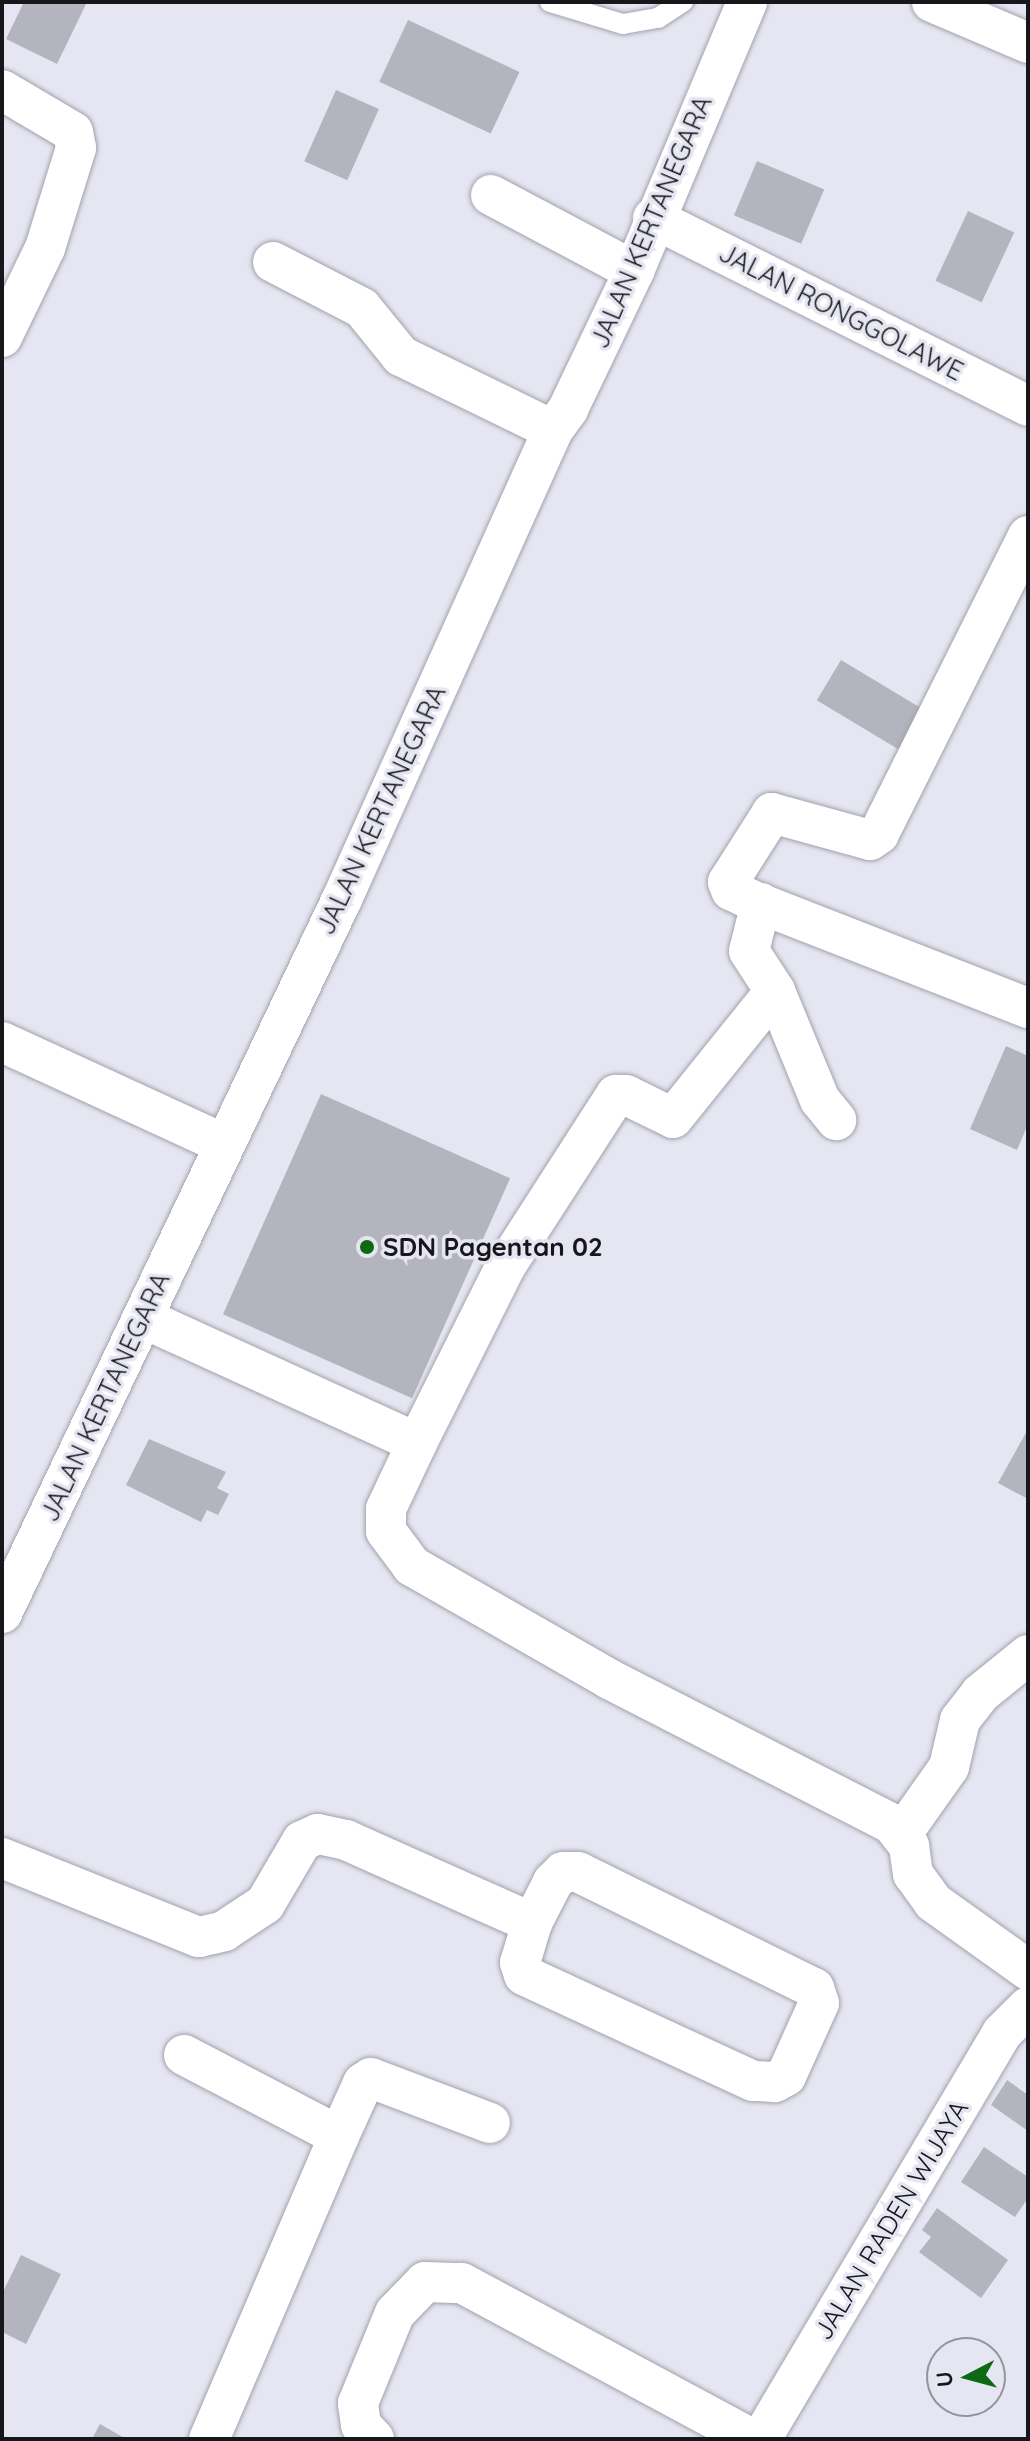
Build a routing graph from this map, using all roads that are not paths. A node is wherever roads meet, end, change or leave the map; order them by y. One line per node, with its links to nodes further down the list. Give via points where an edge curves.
1 (550, 2): 2 (lane, via 623,24 658,18)
2 (683, 2)
3 (747, 2): 8 (street, JALAN KERTANEGARA)
4 (932, 2): 5 (street)
5 (1028, 43)
6 (2, 90): 11 (street, via 73,132 76,148 45,248)
7 (491, 195): 10 (street)
8 (653, 218): 10 (street, JALAN KERTANEGARA); 12 (street, JALAN RONGGOLAWE)
9 (273, 262): 13 (street, via 362,308 401,356)
10 (634, 271): 13 (street, JALAN KERTANEGARA)
11 (2, 337)
12 (1028, 406)
13 (553, 430): 20 (street, JALAN KERTANEGARA, via 342,899)
14 (1028, 536): 15 (street, via 879,834 870,840 785,815 767,816 728,882 731,890)
15 (761, 903): 16 (street, via 749,951); 17 (street)
16 (775, 991): 19 (street, via 820,1100); 22 (street, via 673,1118 616,1095 505,1267)
17 (1028, 1008)
18 (2, 1042): 20 (street)
19 (836, 1120)
20 (222, 1143): 21 (street, JALAN KERTANEGARA)
21 (143, 1318): 22 (street); 23 (street, JALAN KERTANEGARA)
22 (417, 1443): 25 (street, via 386,1509 386,1531 412,1566 609,1679 892,1824)
23 (2, 1613)
24 (1028, 1655): 25 (street, via 980,1694 960,1720 949,1767)
25 (901, 1835): 28 (street, via 909,1846 913,1874 933,1902)
26 (2, 1858): 27 (street, via 199,1937 224,1931 265,1904 302,1841 318,1834 346,1840)
27 (532, 1923): 27 (street, via 553,1882 563,1872 578,1872 814,1988 819,2003 786,2076 775,2082 753,2081 533,1982 520,1963)
28 (1028, 1970)
29 (1028, 2007): 36 (street, JALAN RADEN WIJAYA, via 1002,2033)
30 (184, 2055): 32 (street)
31 (490, 2123): 32 (street, via 371,2078 363,2083)
32 (339, 2136): 33 (street)
33 (209, 2439)
34 (374, 2439): 35 (street, via 361,2425 358,2403 395,2313 425,2282 462,2283)
35 (752, 2439)
36 (761, 2439)

